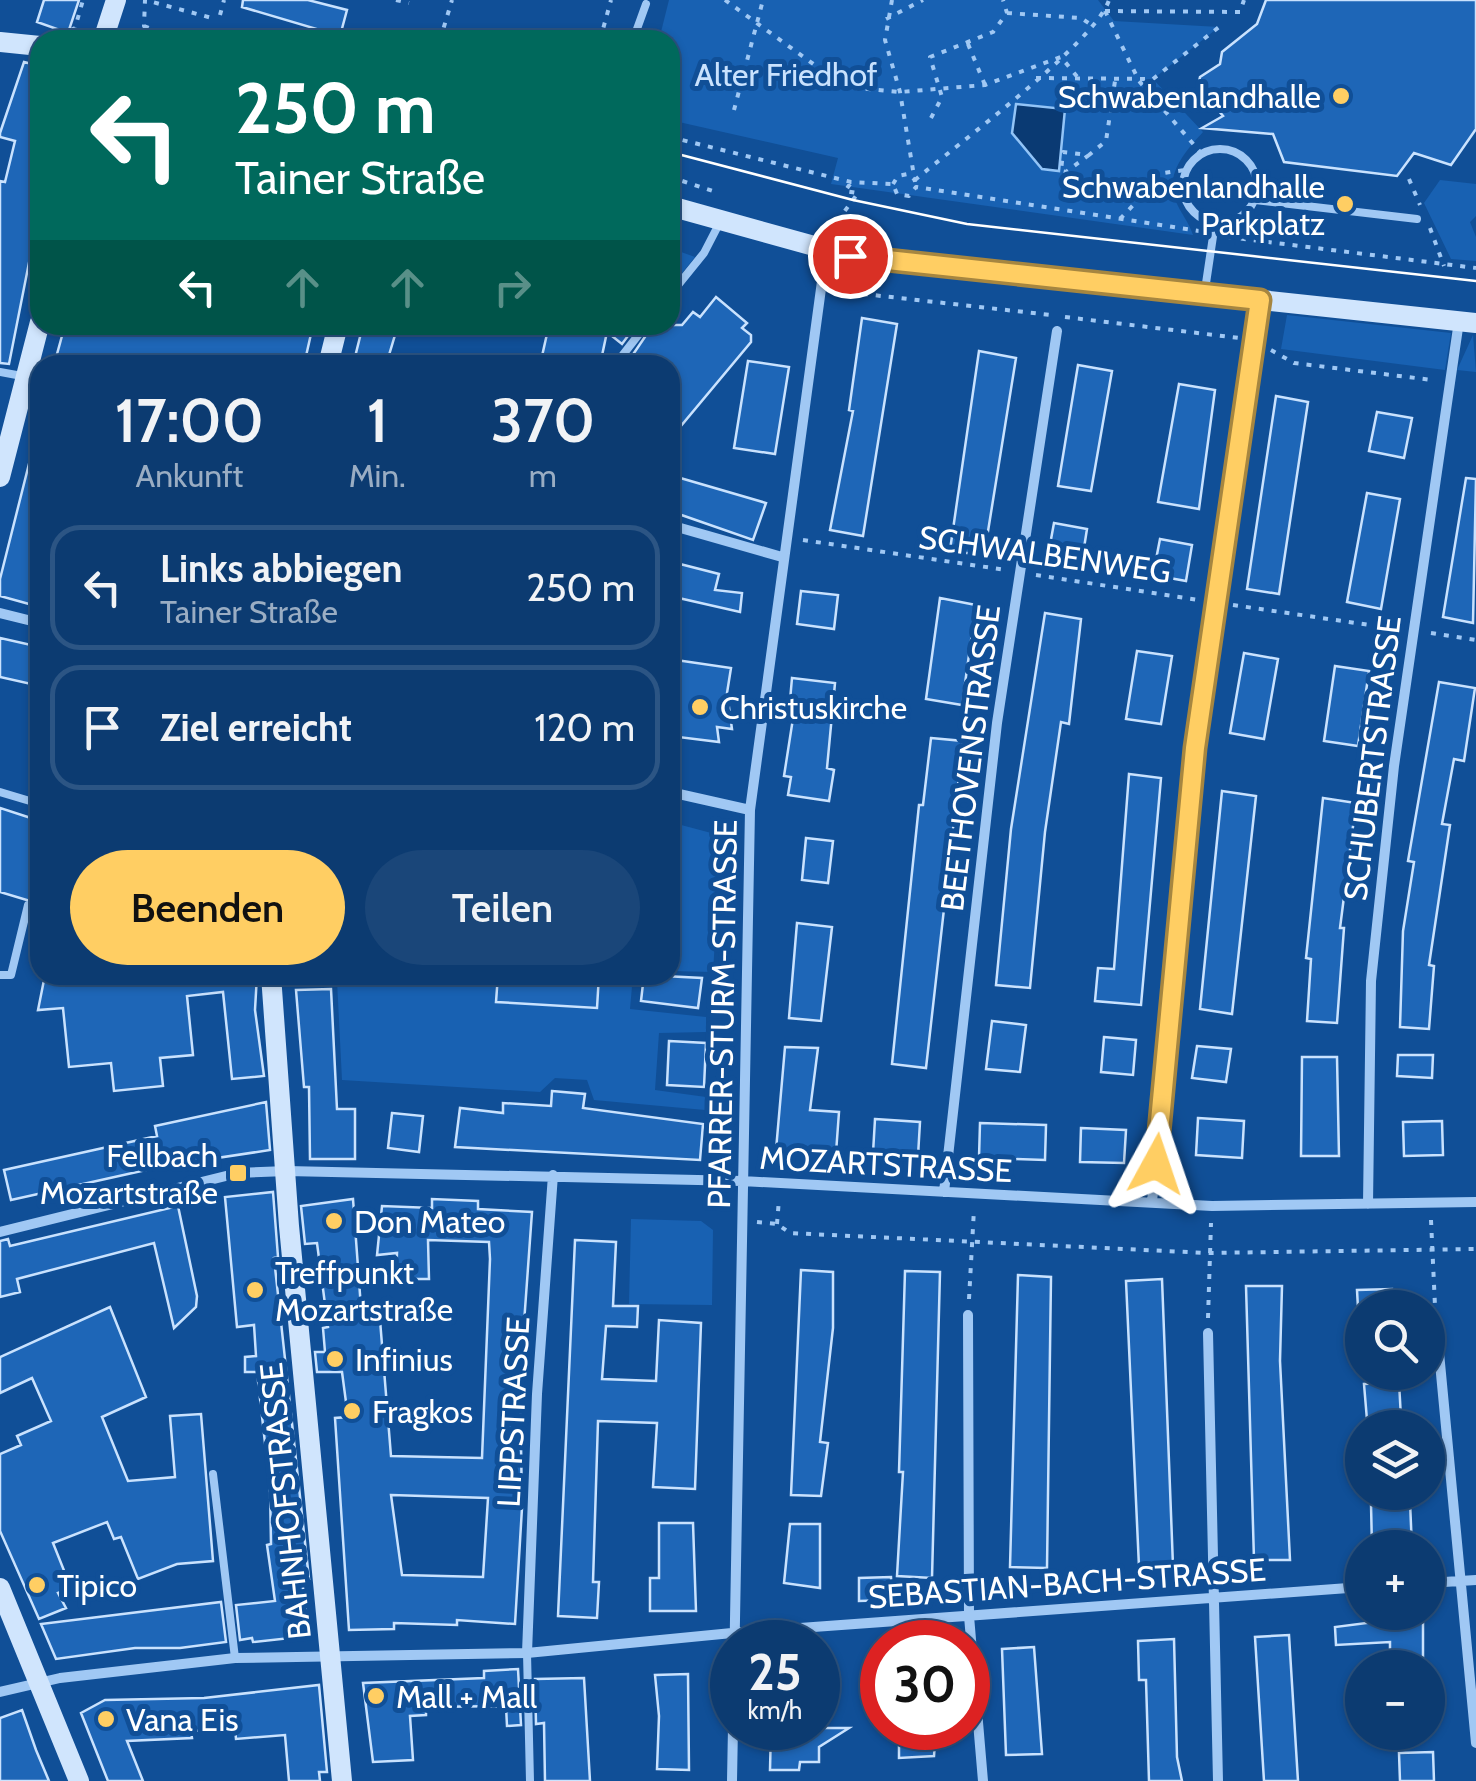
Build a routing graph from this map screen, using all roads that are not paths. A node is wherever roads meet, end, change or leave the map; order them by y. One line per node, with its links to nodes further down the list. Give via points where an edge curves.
1 (116, 0): 3 (street)
2 (646, 4): 4 (lane)
3 (106, 30)
4 (637, 30)
5 (0, 42): 6 (street)
6 (30, 45)
7 (1255, 200): 9 (lane); 11 (lane, via 1239,218); 11 (lane, via 1257,177 1245,157 1224,148 1201,153 1185,170 1187,204)
8 (680, 209): 10 (street)
9 (1417, 219)
10 (720, 222): 12 (street); 13 (lane)
11 (1215, 223): 14 (lane)
12 (826, 252): 14 (street); 25 (street, PFARRER-STURM-STRASSE)
13 (680, 282)
14 (1205, 294): 15 (street)
15 (1260, 300): 16 (street); 39 (street, via 1195,748)
16 (1467, 322): 41 (street, SCHUBERTSTRASSE, via 1446,382 1371,982)
17 (1057, 332): 38 (street, BEETHOVENSTRASSE, via 997,724)
18 (638, 335): 19 (lane)
19 (623, 355)
20 (30, 361): 22 (street)
21 (0, 372): 22 (lane)
22 (26, 377): 23 (street)
23 (0, 477)
24 (680, 528): 25 (street)
25 (782, 557): 31 (street, PFARRER-STURM-STRASSE)
26 (0, 613): 27 (street)
27 (30, 621)
28 (0, 792): 30 (lane)
29 (680, 794): 31 (street)
30 (30, 801)
31 (750, 810): 37 (street, PFARRER-STURM-STRASSE)
32 (28, 906): 33 (lane, via 11,975)
33 (0, 974)
34 (273, 985): 35 (street, BAHNHOFSTRASSE)
35 (287, 1171): 36 (street, MOZARTSTRASSE); 42 (street, MOZARTSTRASSE, via 238,1173); 59 (street, BAHNHOFSTRASSE)
36 (553, 1174): 37 (street, MOZARTSTRASSE); 57 (street, LIPPSTRASSE)
37 (742, 1181): 38 (street, MOZARTSTRASSE); 54 (street, PFARRER-STURM-STRASSE)
38 (944, 1192): 39 (street, MOZARTSTRASSE)
39 (1152, 1202): 41 (street, MOZARTSTRASSE)
40 (1476, 1202): 41 (street, MOZARTSTRASSE)
41 (1368, 1204)
42 (0, 1232)
43 (968, 1315): 53 (street)
44 (1208, 1333): 52 (street)
45 (1443, 1390): 48 (street)
46 (213, 1474): 58 (lane)
47 (1476, 1580): 48 (street)
48 (1462, 1581): 49 (street); 62 (street)
49 (1445, 1582)
50 (0, 1588): 60 (street)
51 (1345, 1588): 52 (street, SEBASTIAN-BACH-STRASSE)
52 (1215, 1597): 53 (street, SEBASTIAN-BACH-STRASSE); 69 (street)
53 (969, 1616): 55 (street, SEBASTIAN-BACH-STRASSE); 68 (street)
54 (732, 1620)
55 (840, 1625)
56 (710, 1635): 57 (street, SEBASTIAN-BACH-STRASSE)
57 (527, 1653): 59 (street, SEBASTIAN-BACH-STRASSE); 66 (lane)
58 (234, 1658): 59 (street, SEBASTIAN-BACH-STRASSE); 60 (street, SEBASTIAN-BACH-STRASSE)
59 (331, 1660): 65 (street, BAHNHOFSTRASSE)
60 (37, 1682): 61 (street, SEBASTIAN-BACH-STRASSE); 64 (street)
61 (0, 1692)
62 (1476, 1743)
63 (732, 1750): 67 (street, PFARRER-STURM-STRASSE)
64 (79, 1781)
65 (342, 1781)
66 (530, 1781)
67 (732, 1781)
68 (984, 1781)
69 (1218, 1781)

